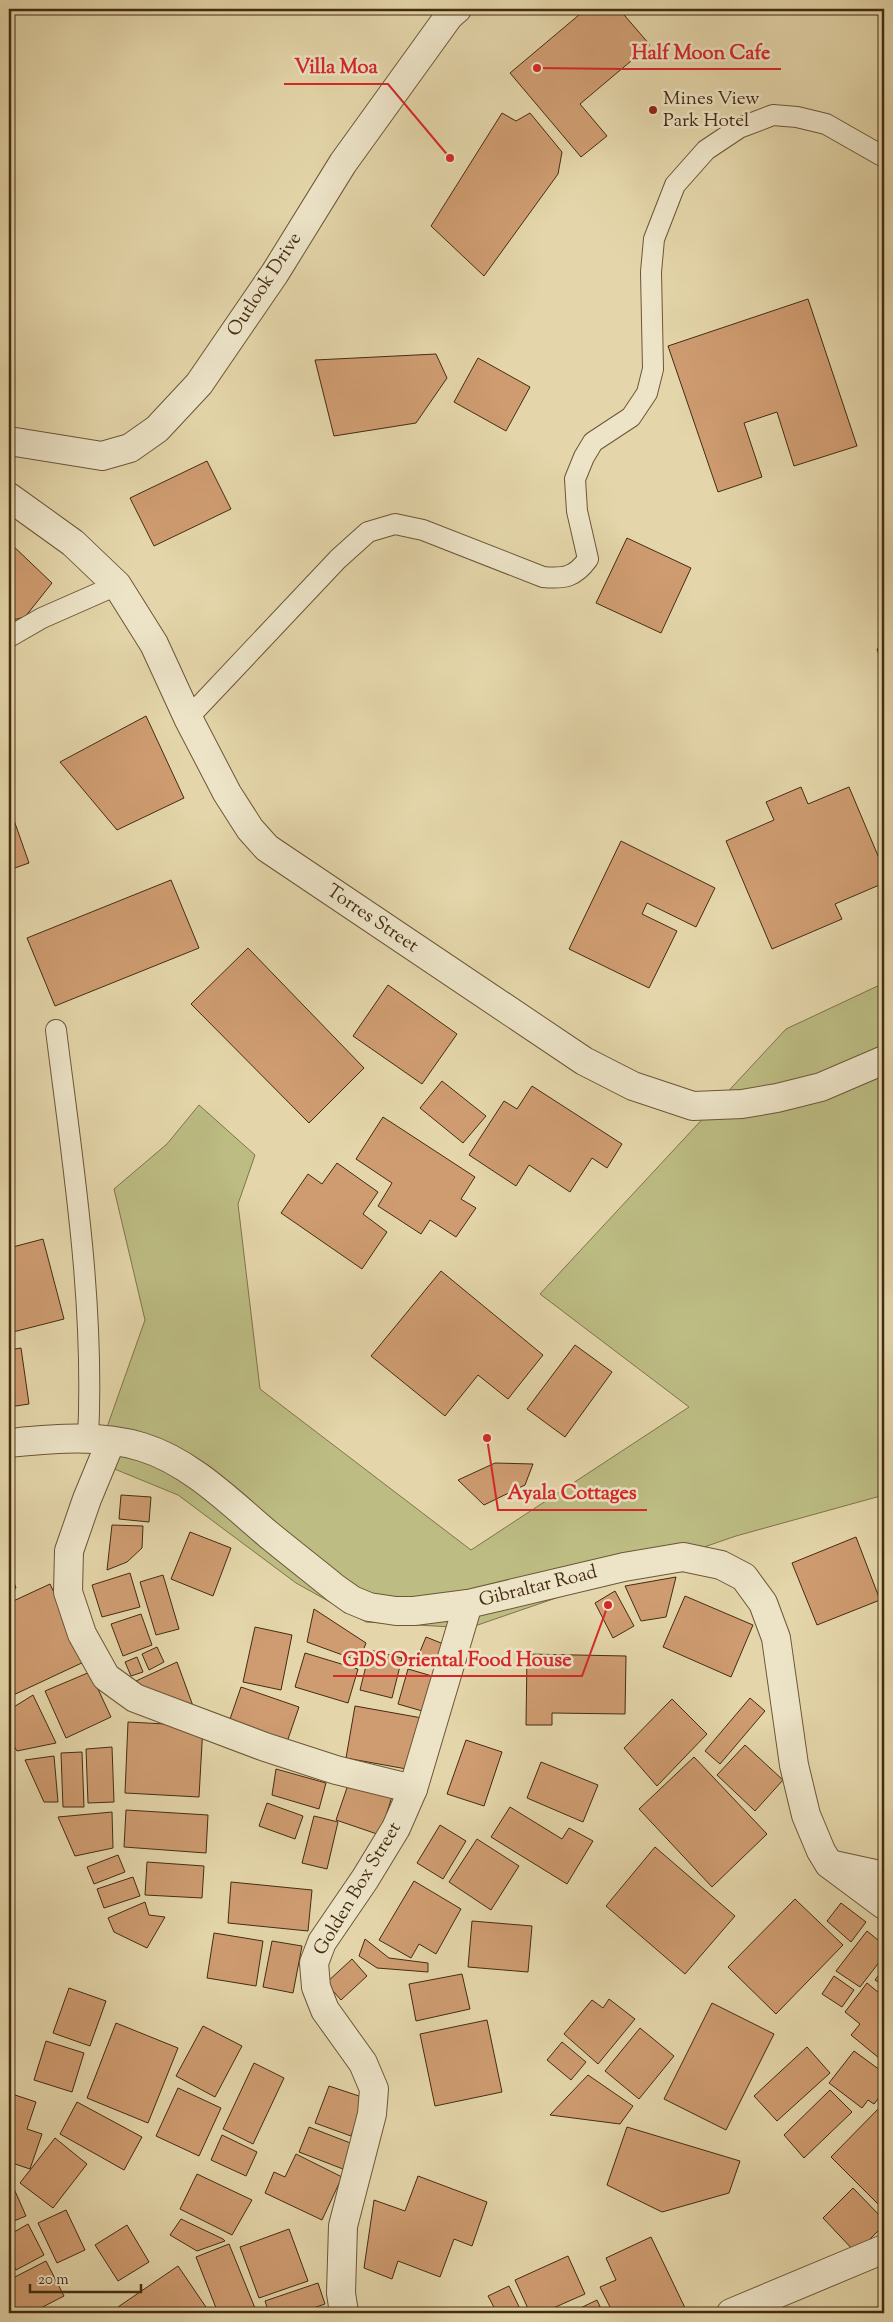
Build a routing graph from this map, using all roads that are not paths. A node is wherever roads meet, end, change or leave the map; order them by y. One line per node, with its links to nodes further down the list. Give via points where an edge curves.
1 (457, 9): 3 (street, Outlook Drive, via 448,16 343,163 275,273 199,384 158,429 130,448 102,456)
2 (884, 157): 7 (lane, via 826,124 797,116 773,115 739,128 706,150 675,185 654,239 651,272 653,369 647,393 631,417 594,442 575,479 577,511 588,559 579,571 561,579 543,577 423,530 395,524 368,532 338,559)
3 (9, 441)
4 (9, 496): 5 (street, Torres Street, via 73,543)
5 (117, 586): 6 (lane, via 42,618); 7 (street, Torres Street, via 154,644)
6 (9, 637)
7 (188, 718): 9 (street, Torres Street, via 226,793 250,829 268,848 584,1061 633,1086 693,1106 742,1104 822,1087)
8 (56, 1030): 10 (lane, via 82,1239 90,1367)
9 (884, 1060)
10 (99, 1440): 11 (street, Gibraltar Road); 12 (street, Gibraltar Road, via 141,1447 191,1472 352,1600 369,1607 396,1611); 13 (street, via 87,1499 69,1551 68,1592 82,1634 106,1677 135,1698 265,1747 336,1770)
11 (9, 1443)
12 (468, 1604): 13 (street, Golden Box Street); 14 (street, Gibraltar Road, via 624,1566 683,1557 721,1565 744,1577 763,1603 776,1638 794,1766 806,1815)
13 (413, 1789): 18 (street, Golden Box Street, via 396,1828 322,1942 314,1963 316,1987 325,2010 363,2063 374,2088 372,2114 343,2226 341,2293)
14 (829, 1864): 15 (street); 16 (street, Gibraltar Road)
15 (884, 1876)
16 (884, 1905)
17 (884, 2249): 19 (street)
18 (344, 2313)
19 (731, 2313)

